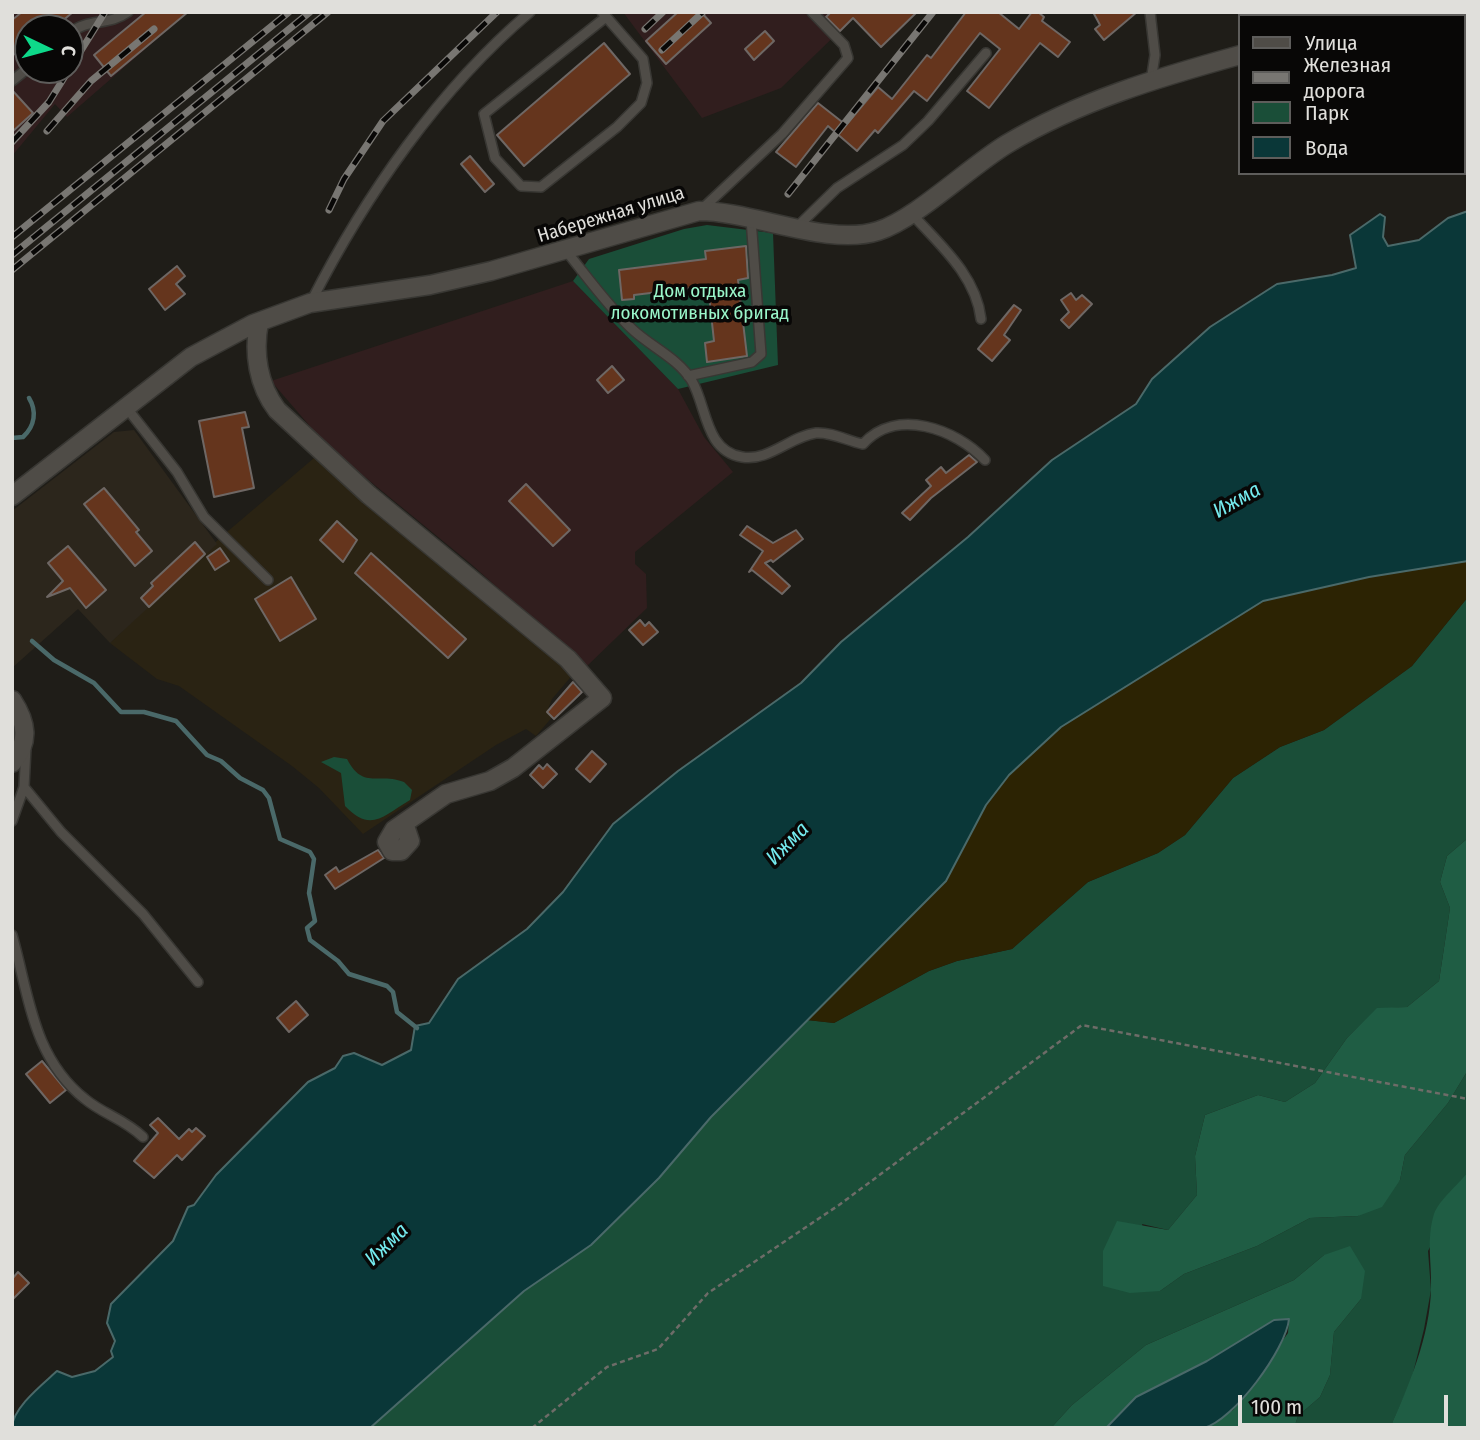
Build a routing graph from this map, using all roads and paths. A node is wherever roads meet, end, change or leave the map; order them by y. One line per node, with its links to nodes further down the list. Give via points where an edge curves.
1 (128, 12): 6 (lane, via 103,23)
2 (530, 12): 15 (lane, via 421,129 374,195)
3 (812, 12): 10 (lane, via 844,45 848,58 782,134)
4 (1150, 12): 9 (lane, via 1155,55)
5 (604, 15): 5 (lane, via 642,59 647,83 640,103 541,187 522,186 495,158 484,114)
6 (84, 24)
7 (986, 53): 13 (lane, via 903,145 837,188)
8 (1238, 56): 9 (street, Набережная улица)
9 (1151, 82): 11 (street, Набережная улица, via 1029,131)
10 (699, 211): 12 (street, Набережная улица); 14 (street, Набережная улица)
11 (911, 213): 13 (street, Набережная улица, via 878,231 863,233); 16 (lane, via 962,270 979,302)
12 (751, 219): 13 (street, Набережная улица); 18 (lane, via 761,354 752,362)
13 (797, 227)
14 (567, 252): 15 (street, Набережная улица, via 430,285); 18 (lane, via 633,330)
15 (310, 303): 17 (street, Набережная улица)
16 (981, 319)
17 (258, 322): 19 (street, Набережная улица, via 210,345); 28 (street, via 260,376 277,410 369,495 568,659 602,698 505,773 454,790)
18 (688, 376): 20 (lane, via 711,433 726,451 737,456 761,456 816,433 863,444 880,430 906,424 929,427 964,441)
19 (126, 407): 21 (street, Набережная улица); 22 (lane, via 177,472 204,517)
20 (985, 460)
21 (12, 496)
22 (268, 580)
23 (12, 701): 24 (street, via 25,725)
24 (26, 739): 25 (street); 26 (lane)
25 (12, 763)
26 (24, 787): 27 (lane); 30 (lane, via 61,832 143,914)
27 (12, 821)
28 (404, 823)
29 (12, 935): 32 (lane, via 32,1020 51,1059 87,1101 120,1118)
30 (198, 982)
31 (1468, 1099): 33 (path, via 1082,1025 839,1205 708,1293 658,1349 607,1367)
32 (143, 1137)
33 (532, 1428)

